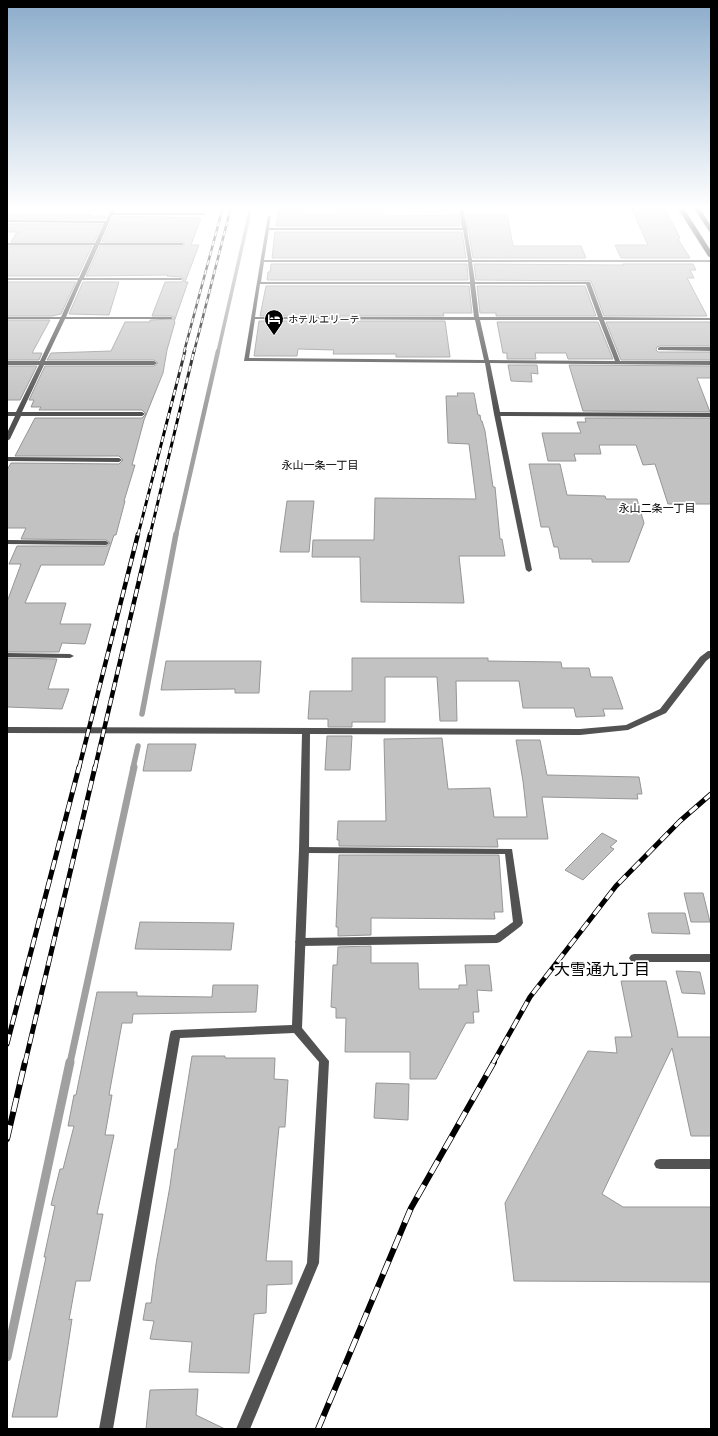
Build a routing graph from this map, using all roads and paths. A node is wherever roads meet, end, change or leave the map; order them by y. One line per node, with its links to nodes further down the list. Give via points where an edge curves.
1 (83, 274): 5 (street)
2 (260, 274): 7 (street)
3 (471, 274): 8 (street)
4 (7, 279): 5 (street)
5 (81, 279): 6 (street); 10 (street)
6 (181, 279)
7 (259, 282): 8 (street); 12 (street)
8 (472, 283): 13 (street); 15 (street, via 588,283)
9 (7, 318): 10 (street)
10 (63, 318): 11 (street); 20 (street)
11 (171, 318)
12 (253, 318): 13 (street); 18 (street, via 246,360)
13 (477, 319): 15 (street); 18 (street)
14 (711, 319): 15 (street)
15 (602, 320): 22 (street)
16 (660, 349): 17 (street)
17 (711, 349)
18 (487, 362): 22 (street); 27 (street)
19 (7, 363): 20 (street)
20 (42, 363): 21 (street); 25 (street)
21 (154, 363)
22 (618, 363): 23 (street)
23 (711, 363)
24 (7, 414): 25 (street)
25 (18, 414): 26 (street); 29 (street)
26 (142, 414)
27 (497, 414): 28 (street); 34 (street)
28 (711, 415)
29 (7, 439)
30 (7, 459): 31 (street)
31 (119, 460)
32 (7, 542): 33 (street)
33 (106, 543)
34 (529, 570)
35 (711, 653): 39 (street, via 702,659 663,711 628,727 580,732)
36 (7, 655): 37 (street)
37 (70, 656)
38 (7, 730): 39 (street)
39 (306, 731): 40 (street)
40 (304, 850): 41 (street); 41 (street, via 510,851 518,923 497,939)
41 (300, 942): 44 (street)
42 (634, 958): 43 (street)
43 (711, 958)
44 (296, 1029): 47 (street, via 175,1034); 48 (street, via 324,1061 313,1263)
45 (660, 1164): 46 (street)
46 (711, 1164)
47 (106, 1429)
48 (243, 1429)

